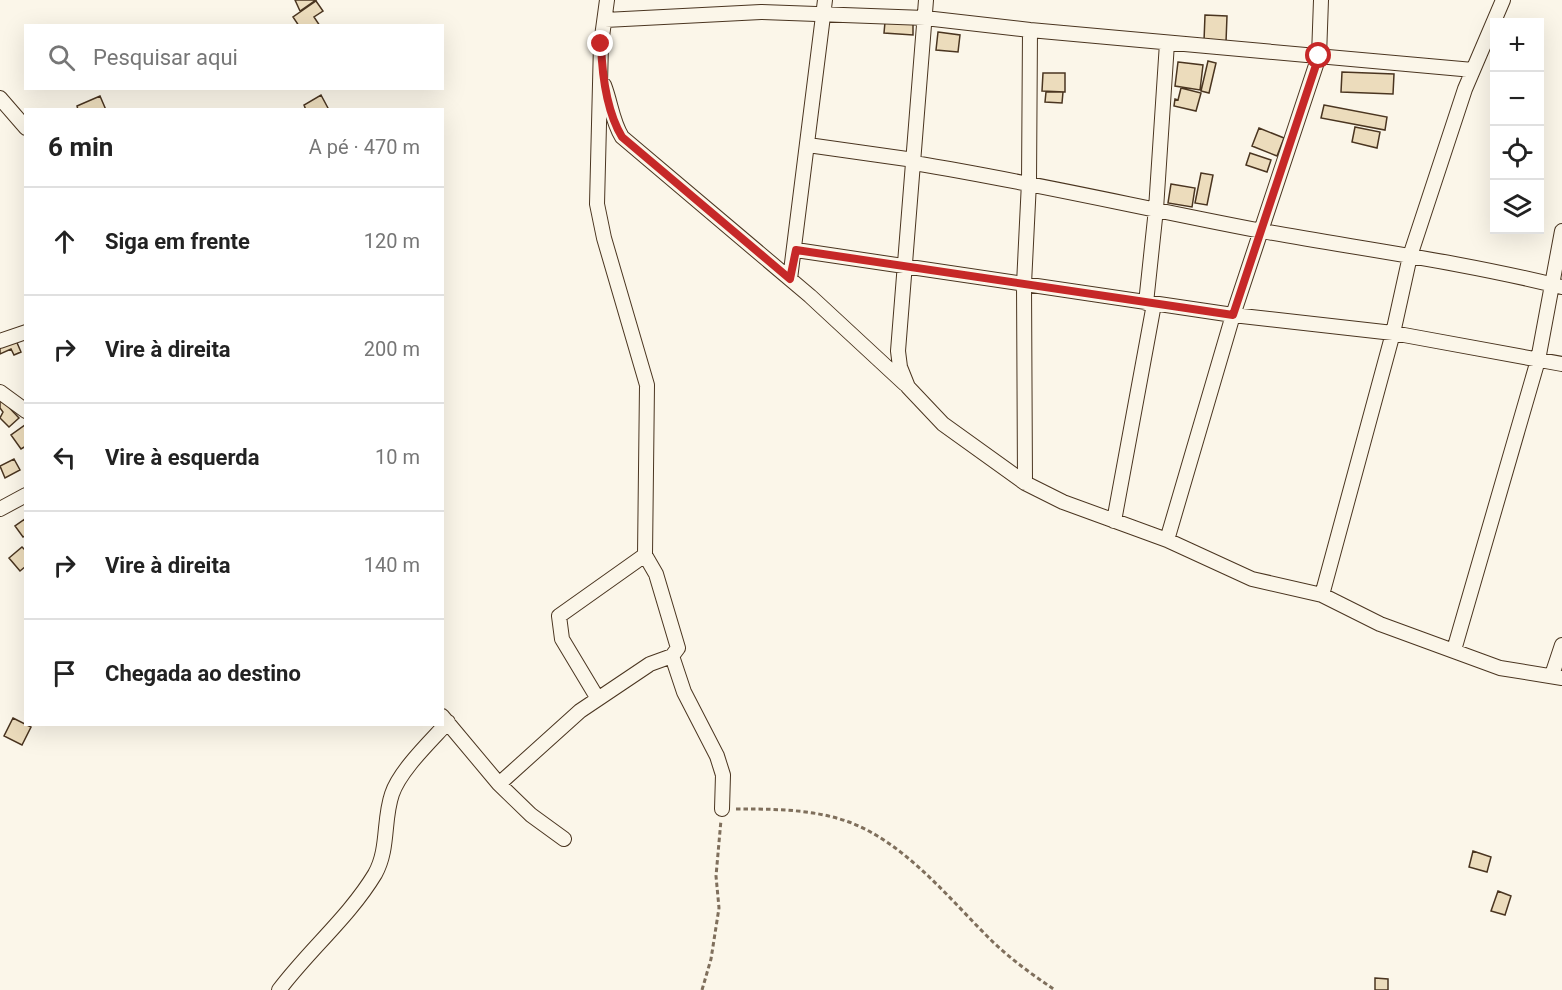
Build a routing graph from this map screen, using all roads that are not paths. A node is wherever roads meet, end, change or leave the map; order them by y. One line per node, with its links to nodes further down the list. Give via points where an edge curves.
1 (607, 0): 7 (street)
2 (926, 0): 6 (street)
3 (1321, 0): 10 (street)
4 (1503, 0): 11 (street)
5 (824, 6): 6 (street); 7 (street); 15 (street)
6 (925, 18): 8 (street); 16 (street)
7 (605, 20): 12 (street)
8 (1030, 30): 9 (street); 17 (street)
9 (1167, 42): 10 (street); 18 (street)
10 (1319, 56): 11 (street); 19 (street)
11 (1473, 70): 22 (street)
12 (602, 80): 24 (street, via 622,137); 42 (street, via 597,204 647,386)
13 (0, 98): 14 (street)
14 (24, 126)
15 (808, 145): 16 (street); 21 (street)
16 (914, 162): 17 (street); 23 (street)
17 (1029, 182): 18 (street); 25 (street)
18 (1156, 208): 19 (street); 27 (street)
19 (1262, 231): 22 (street); 28 (street)
20 (1562, 231): 26 (street)
21 (796, 250): 23 (street); 24 (street)
22 (1410, 256): 26 (street); 30 (street)
23 (906, 266): 25 (street); 34 (street, via 898,351)
24 (790, 279): 34 (street)
25 (1024, 284): 27 (street); 37 (street)
26 (1556, 286): 32 (street)
27 (1150, 303): 28 (street); 40 (street)
28 (1233, 315): 30 (street); 41 (street)
29 (24, 333): 31 (street)
30 (1393, 333): 32 (street); 43 (street)
31 (0, 341)
32 (1538, 360): 33 (street); 45 (street)
33 (1562, 364)
34 (908, 387): 37 (street, via 942,424)
35 (0, 392): 36 (street)
36 (24, 410)
37 (1025, 483): 40 (street)
38 (24, 496): 39 (street)
39 (0, 509)
40 (1114, 521): 41 (street)
41 (1167, 540): 43 (street, via 1252,579)
42 (645, 555): 46 (street, via 656,574 678,648); 48 (street, via 559,616 562,639)
43 (1322, 596): 45 (street, via 1380,624)
44 (1562, 645): 47 (street)
45 (1454, 650): 47 (street, via 1500,668)
46 (672, 656): 48 (street, via 650,664); 52 (street, via 684,692 717,756 723,775)
47 (1557, 677)
48 (598, 699): 51 (street, via 558,728)
49 (445, 719): 51 (street)
50 (440, 726): 54 (street, via 392,792 385,845 376,871 354,906)
51 (499, 784): 53 (street)
52 (722, 809)
53 (564, 839)
54 (279, 990)

